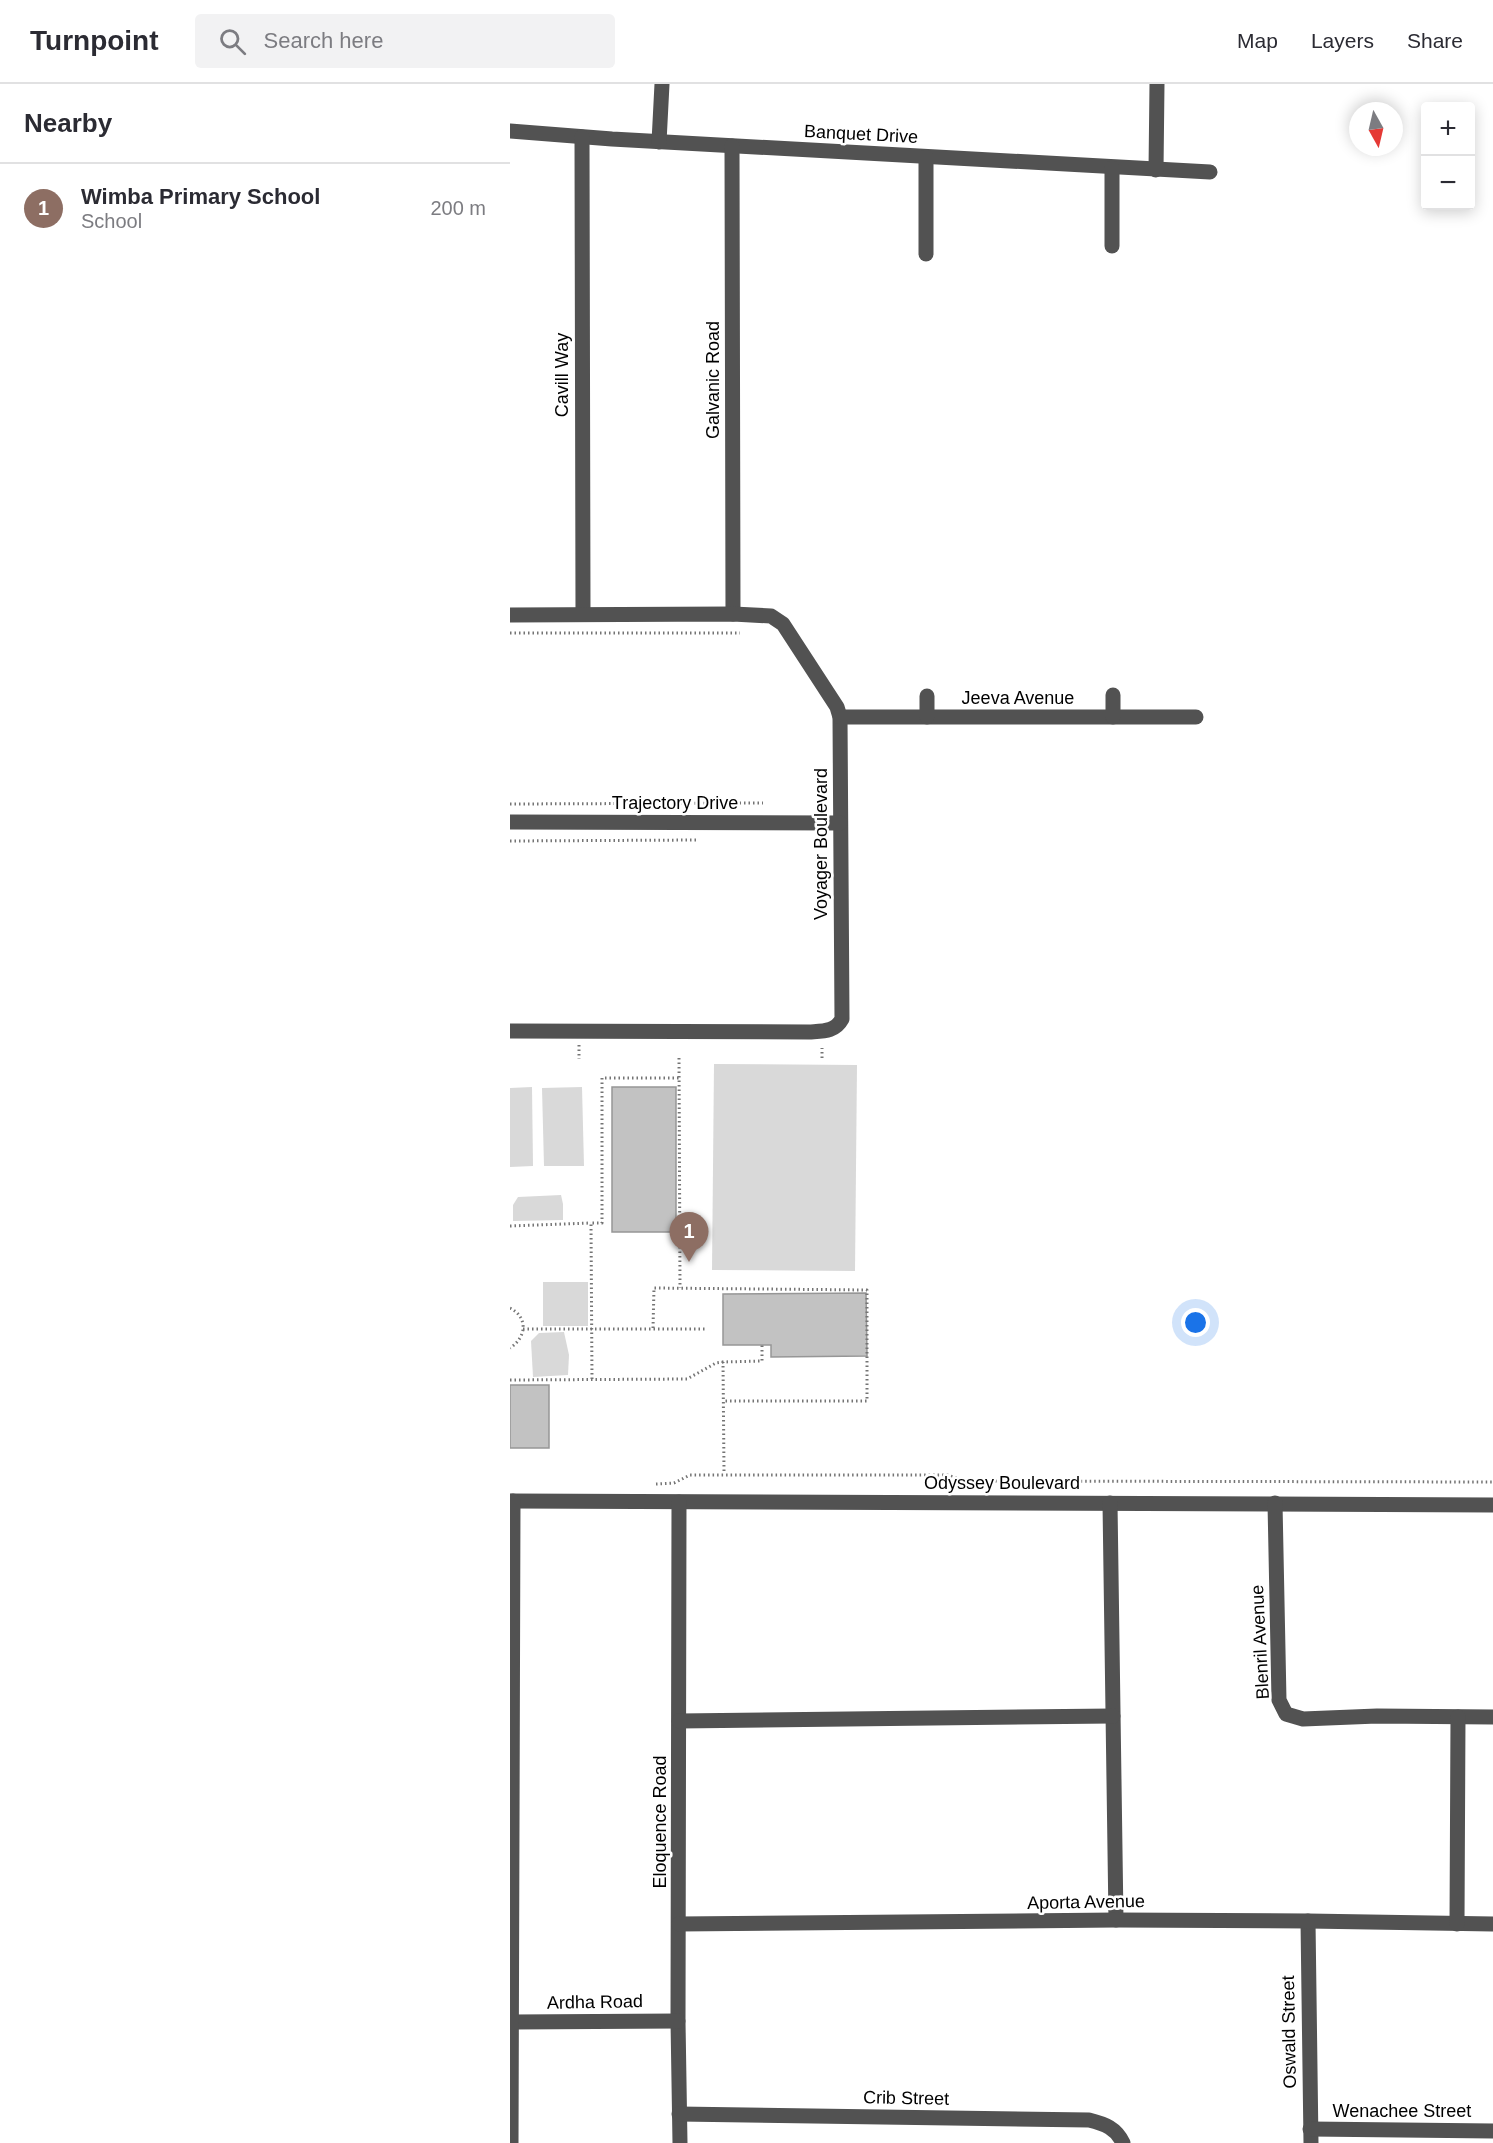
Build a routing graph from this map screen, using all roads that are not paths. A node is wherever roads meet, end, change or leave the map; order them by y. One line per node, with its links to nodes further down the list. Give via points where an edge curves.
1 (662, 84): 5 (street)
2 (1157, 84): 9 (street)
3 (510, 131): 4 (street, Banquet Drive)
4 (582, 137): 5 (street, Banquet Drive); 13 (street, Cavill Way)
5 (659, 142): 6 (street, Banquet Drive)
6 (732, 146): 7 (street, Banquet Drive); 14 (street, Galvanic Road)
7 (926, 157): 8 (street, Banquet Drive); 12 (street)
8 (1112, 168): 9 (street, Banquet Drive); 11 (street)
9 (1156, 170): 10 (street, Banquet Drive)
10 (1210, 172)
11 (1112, 246)
12 (926, 254)
13 (583, 614): 14 (street, Voyager Boulevard); 15 (street, Voyager Boulevard)
14 (733, 614): 18 (street, Voyager Boulevard, via 771,616 783,624 837,706)
15 (510, 615)
16 (1113, 695): 20 (street)
17 (927, 696): 19 (street)
18 (840, 717): 19 (street, Jeeva Avenue); 23 (street, Voyager Boulevard)
19 (927, 717): 20 (street, Jeeva Avenue)
20 (1113, 717): 21 (street, Jeeva Avenue)
21 (1196, 717)
22 (510, 822): 23 (street, Trajectory Drive)
23 (840, 823): 24 (street, Voyager Boulevard, via 842,1019 837,1026 809,1032)
24 (510, 1031)
25 (511, 1501): 26 (street, Odyssey Boulevard); 39 (street)
26 (679, 1502): 27 (street, Odyssey Boulevard); 33 (street, Eloquence Road)
27 (1110, 1503): 28 (street, Odyssey Boulevard); 30 (street)
28 (1275, 1503): 29 (street, Odyssey Boulevard); 31 (street, Blenril Avenue, via 1279,1700 1286,1714 1303,1719)
29 (1493, 1504)
30 (1113, 1716): 33 (street); 34 (street)
31 (1458, 1717): 32 (street, Blenril Avenue); 37 (street)
32 (1493, 1717)
33 (680, 1721): 36 (street, Eloquence Road)
34 (1116, 1920): 35 (street, Aporta Avenue); 36 (street, Aporta Avenue)
35 (1308, 1921): 37 (street, Aporta Avenue); 44 (street, Oswald Street)
36 (679, 1924): 40 (street, Eloquence Road)
37 (1457, 1924): 38 (street, Aporta Avenue)
38 (1493, 1924)
39 (511, 1947): 41 (street)
40 (678, 2021): 41 (street, Ardha Road); 42 (street, Eloquence Road)
41 (513, 2022): 45 (street)
42 (679, 2114): 46 (street, Eloquence Road); 47 (street, Crib Street, via 1089,2120 1104,2123 1118,2133)
43 (1493, 2131): 44 (street, Wenachee Street)
44 (1310, 2136)
45 (511, 2143)
46 (680, 2143)
47 (1123, 2143)

